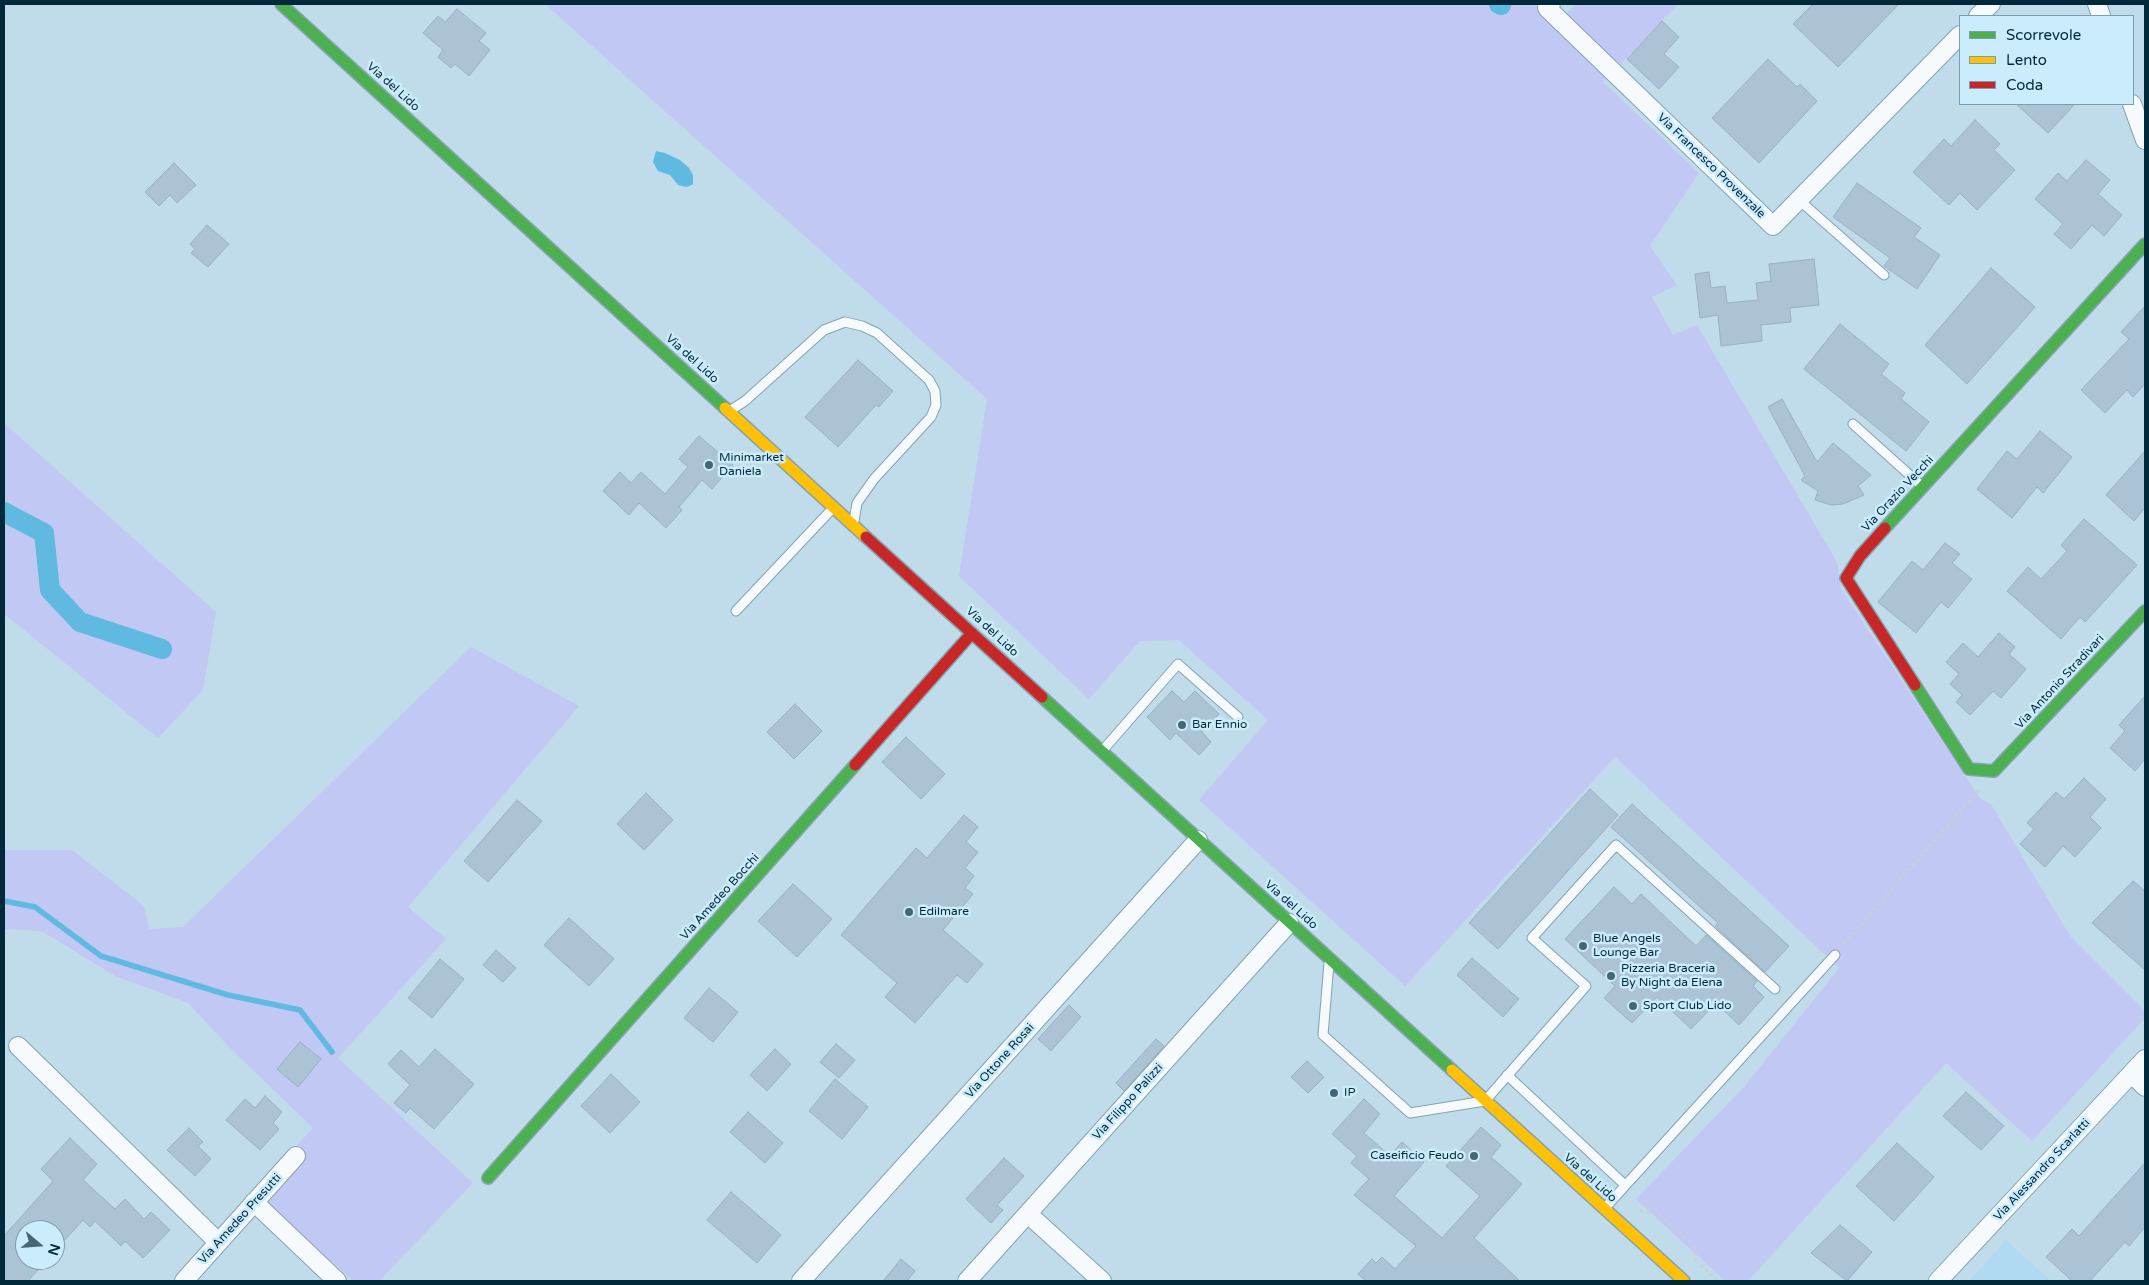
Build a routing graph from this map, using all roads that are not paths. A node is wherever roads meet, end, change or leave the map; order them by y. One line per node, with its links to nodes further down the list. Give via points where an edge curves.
1 (281, 4): 11 (main road, Via del Lido)
2 (1551, 4): 8 (street, Via Francesco Provenzale, via 1547,8 1773,226)
3 (1991, 4): 4 (street)
4 (1979, 15)
5 (1959, 36): 8 (street, Via Francesco Provenzale)
6 (2132, 105): 7 (street)
7 (2145, 140)
8 (1799, 200): 10 (lane)
9 (2145, 244): 13 (main road, Via Orazio Vecchi)
10 (1884, 275)
11 (729, 411): 14 (main road, Via del Lido); 15 (lane, via 824,330 844,322 877,333 929,380 936,391 932,417 874,479 857,503)
12 (1853, 424): 13 (lane)
13 (1924, 487): 21 (main road, Via Orazio Vecchi, via 1860,556 1846,578 1969,768)
14 (834, 507): 15 (main road, Via del Lido); 16 (lane)
15 (853, 524): 18 (main road, Via del Lido)
16 (736, 611)
17 (2145, 611): 21 (main road, Via Antonio Stradivari)
18 (972, 633): 20 (main road, Via del Lido); 34 (main road, Via Amedeo Bocchi)
19 (1238, 717): 20 (lane, via 1178,664)
20 (1102, 752): 22 (main road, Via del Lido)
21 (1994, 771)
22 (1198, 840): 23 (main road, Via del Lido); 42 (street, Via Ottone Rosai)
23 (1289, 923): 25 (main road, Via del Lido); 38 (street, Via Filippo Palizzi)
24 (1835, 955): 35 (lane)
25 (1329, 959): 32 (main road, Via del Lido); 32 (lane, via 1323,1036 1410,1113)
26 (1775, 989): 30 (lane, via 1616,845 1532,938 1586,986)
27 (18, 1046): 39 (street)
28 (2145, 1059): 29 (street, Via Alessandro Scarlatti)
29 (2132, 1074): 31 (street); 46 (street, Via Alessandro Scarlatti)
30 (1507, 1075): 32 (lane); 35 (lane)
31 (2145, 1087)
32 (1485, 1101): 37 (main road, Via del Lido)
33 (296, 1156): 36 (street, Via Amedeo Presutti)
34 (488, 1178)
35 (1626, 1185): 37 (lane)
36 (254, 1202): 39 (street, Via Amedeo Presutti); 41 (street)
37 (1604, 1209): 45 (main road, Via del Lido)
38 (1028, 1214): 43 (street, Via Filippo Palizzi); 44 (street)
39 (218, 1242): 40 (street, Via Amedeo Presutti)
40 (184, 1281)
41 (337, 1281)
42 (801, 1281)
43 (967, 1281)
44 (1102, 1281)
45 (1684, 1281)
46 (1938, 1281)

